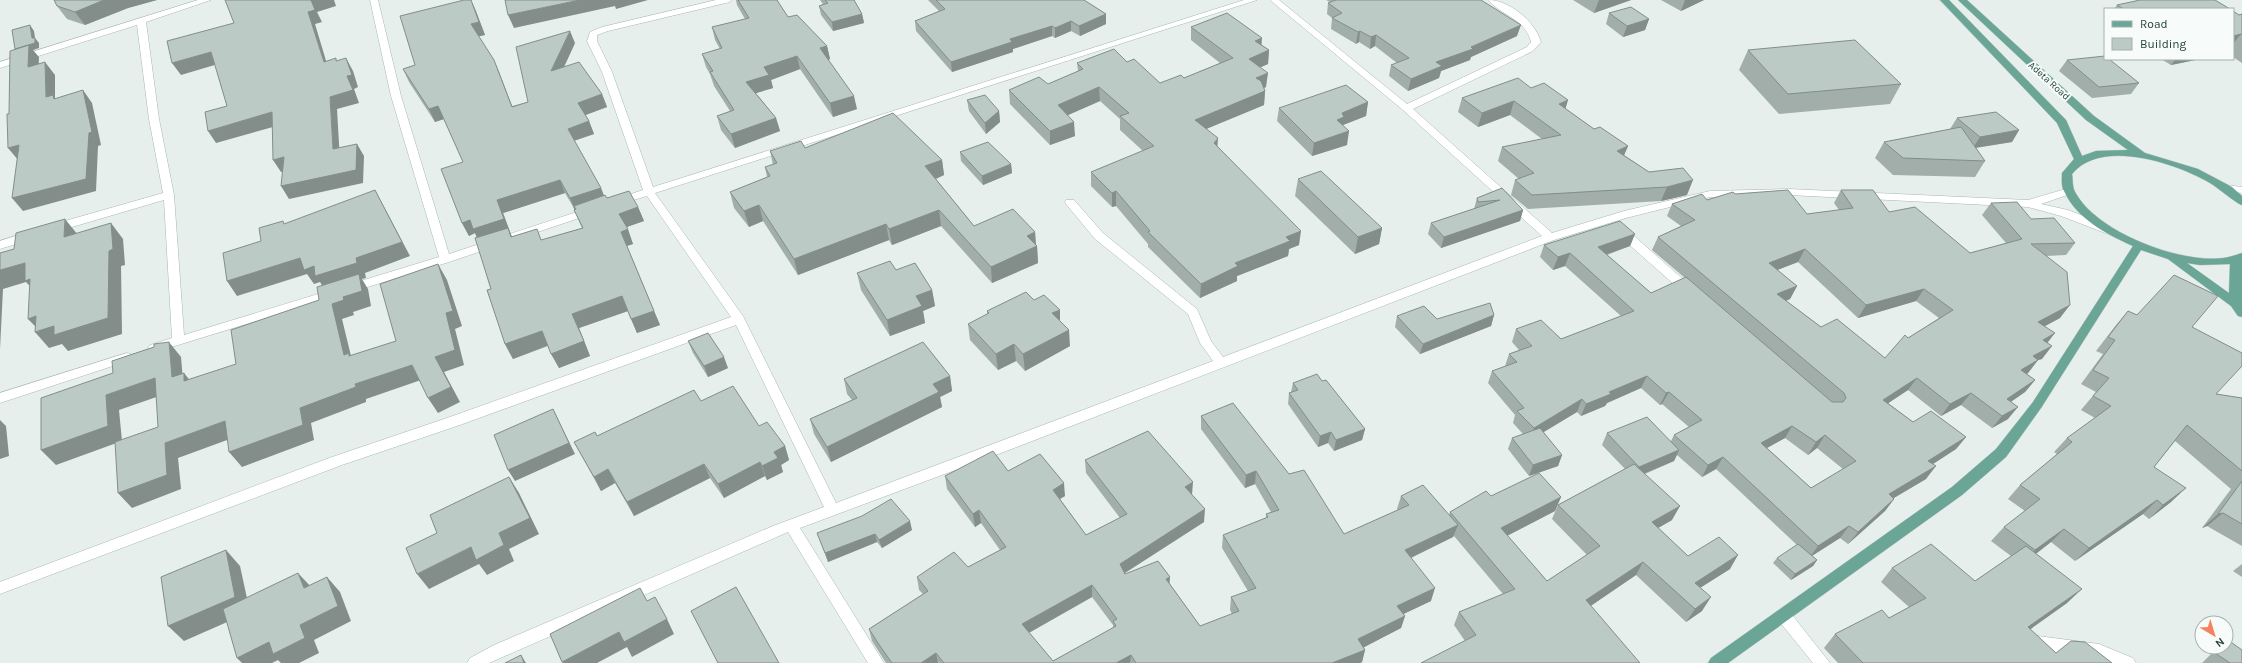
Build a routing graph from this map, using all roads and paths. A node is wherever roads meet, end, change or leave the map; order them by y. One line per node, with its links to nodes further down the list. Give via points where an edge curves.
1 (207, 0): 9 (street)
2 (374, 0): 29 (street, via 396,96)
3 (727, 0): 16 (street, via 593,34 592,41 607,72)
4 (1253, 0): 16 (street)
5 (1274, 0): 11 (street)
6 (1492, 0): 11 (street, via 1528,25 1535,33 1536,42 1530,49)
7 (1944, 0): 13 (main road, Adeta Road, via 2062,122)
8 (1962, 0): 12 (main road, Adeta Road, via 2090,118)
9 (141, 21): 10 (street); 18 (street, via 154,119)
10 (0, 65)
11 (1406, 108): 24 (street)
12 (2141, 154): 13 (main road, via 2101,153); 14 (main road, via 2185,167)
13 (2079, 160): 17 (main road, via 2067,173)
14 (2226, 188): 15 (street); 20 (main road)
15 (2242, 190)
16 (648, 192): 29 (street); 33 (street)
17 (2069, 192): 21 (street); 23 (main road, via 2085,212)
18 (169, 195): 25 (street); 34 (street)
19 (1070, 202): 35 (street, via 1099,236 1194,312 1206,343)
20 (2242, 202)
21 (2028, 204): 22 (street, via 1789,192 1710,194); 23 (street, via 2064,213)
22 (1607, 219): 24 (street); 30 (street)
23 (2108, 230): 26 (main road)
24 (1550, 238): 35 (street)
25 (0, 244)
26 (2139, 245): 27 (main road); 40 (main road, via 2037,405 2002,453 1957,491)
27 (2172, 256): 28 (main road, via 2204,262); 31 (main road)
28 (2239, 258): 31 (main road)
29 (445, 259): 34 (street)
30 (1696, 297)
31 (2235, 303): 32 (main road)
32 (2242, 313)
33 (739, 319): 37 (street); 39 (street, via 337,461)
34 (178, 341): 36 (street)
35 (1221, 363): 37 (street)
36 (0, 398)
37 (832, 509): 38 (street)
38 (791, 525): 42 (street, via 698,563); 43 (street)
39 (0, 588)
40 (1784, 616): 44 (main road); 45 (street)
41 (2038, 643): 46 (street, via 2099,651)
42 (475, 663)
43 (876, 663)
44 (1716, 663)
45 (1822, 663)
46 (2128, 663)

